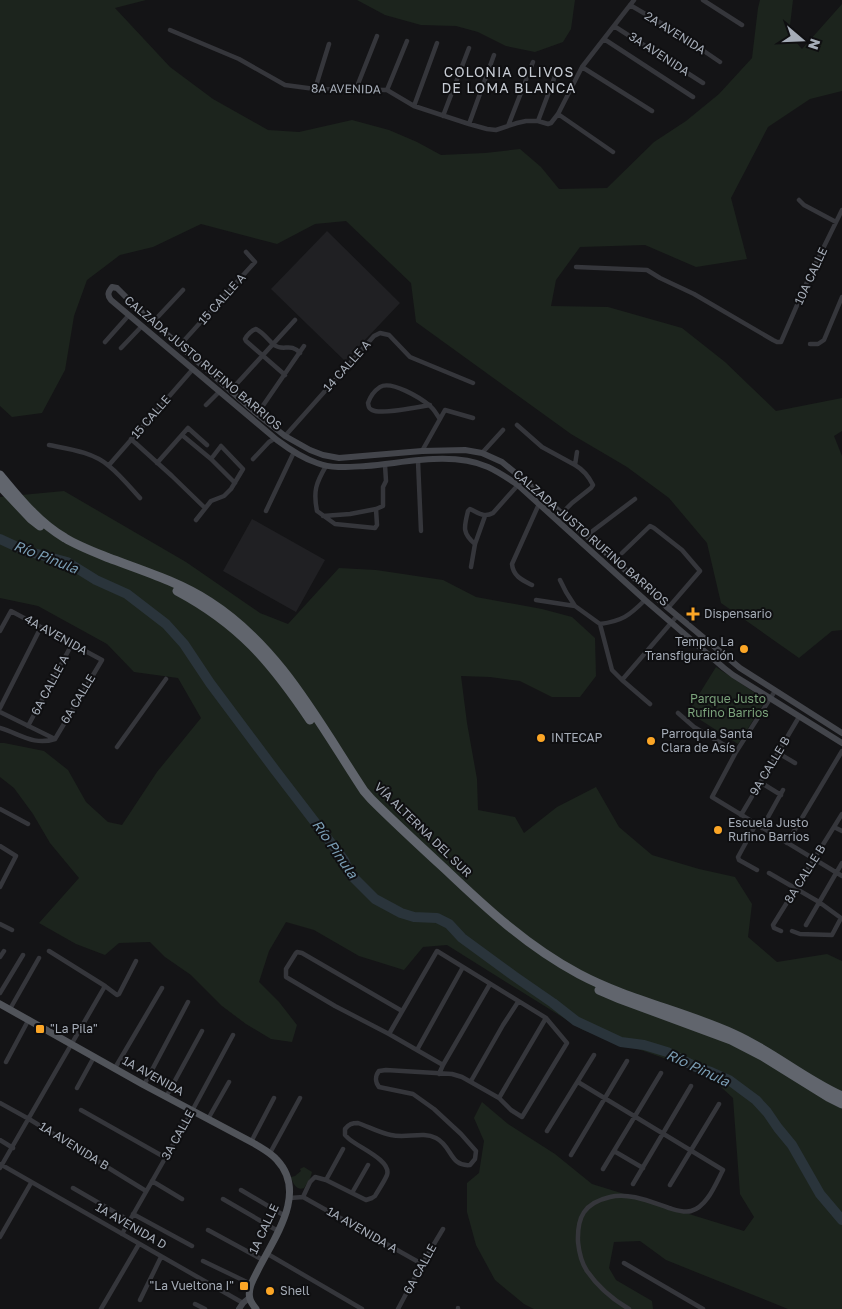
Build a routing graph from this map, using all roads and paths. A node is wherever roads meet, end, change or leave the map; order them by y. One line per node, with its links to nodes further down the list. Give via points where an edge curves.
1 (634, 0): 3 (street)
2 (702, 0): 4 (street)
3 (630, 5): 5 (street); 15 (street, 2A AVENIDA)
4 (742, 25)
5 (614, 26): 8 (street); 18 (street, 3A AVENIDA)
6 (170, 30): 20 (street, 8A AVENIDA, via 238,59 285,85)
7 (377, 36): 19 (street)
8 (604, 39): 16 (street); 22 (street)
9 (407, 41): 21 (street)
10 (437, 43): 23 (street)
11 (329, 44): 20 (street)
12 (469, 48): 26 (street)
13 (494, 55): 28 (street)
14 (533, 62): 29 (street)
15 (720, 62)
16 (582, 67): 24 (street); 25 (street)
17 (555, 76): 27 (street)
18 (703, 83)
19 (356, 89): 20 (street, 8A AVENIDA); 21 (street, 8A AVENIDA)
20 (315, 90)
21 (387, 90): 23 (street, 8A AVENIDA)
22 (694, 97)
23 (414, 106): 26 (street, 8A AVENIDA)
24 (652, 111)
25 (558, 114): 27 (street, 8A AVENIDA, via 548,124); 30 (street)
26 (443, 116): 28 (street, 8A AVENIDA)
27 (538, 121): 29 (street, 8A AVENIDA)
28 (469, 124): 29 (street, 8A AVENIDA, via 496,130)
29 (508, 126)
30 (613, 152)
31 (799, 200): 33 (street)
32 (841, 212): 33 (street, 10A CALLE)
33 (836, 222): 35 (street, 10A CALLE, via 781,342 647,270)
34 (246, 252): 47 (street, 15 CALLE A, via 254,262)
35 (576, 267)
36 (183, 290): 40 (street)
37 (842, 297): 46 (street, via 824,340)
38 (129, 315): 40 (street, CALZADA JUSTO RUFINO BARRIOS, via 109,297 112,287); 41 (street, CALZADA JUSTO RUFINO BARRIOS); 44 (street)
39 (295, 320): 45 (street)
40 (153, 322): 42 (street, CALZADA JUSTO RUFINO BARRIOS)
41 (142, 326): 43 (street, CALZADA JUSTO RUFINO BARRIOS); 49 (street)
42 (162, 330): 43 (street); 47 (street, CALZADA JUSTO RUFINO BARRIOS)
43 (156, 338): 52 (street, CALZADA JUSTO RUFINO BARRIOS)
44 (105, 342)
45 (274, 344): 50 (street, via 296,348); 51 (street); 51 (street, via 256,328 250,333 246,341)
46 (810, 344)
47 (180, 346): 55 (street, CALZADA JUSTO RUFINO BARRIOS)
48 (304, 346): 50 (street)
49 (121, 348)
50 (300, 354): 53 (street)
51 (262, 356): 53 (street); 55 (street)
52 (193, 369): 56 (street, CALZADA JUSTO RUFINO BARRIOS); 69 (street, 15 CALLE)
53 (285, 375): 61 (street)
54 (473, 383): 67 (street, 14 CALLE A, via 410,357 390,336 380,333)
55 (231, 390): 57 (street, CALZADA JUSTO RUFINO BARRIOS)
56 (219, 392): 59 (street); 60 (street, CALZADA JUSTO RUFINO BARRIOS)
57 (243, 402): 60 (street); 61 (street, CALZADA JUSTO RUFINO BARRIOS)
58 (430, 405): 58 (street, via 409,392 387,385 376,390 368,403 373,411 382,412); 63 (street)
59 (206, 406)
60 (238, 408): 68 (street, CALZADA JUSTO RUFINO BARRIOS)
61 (256, 413): 67 (street, CALZADA JUSTO RUFINO BARRIOS)
62 (473, 418): 63 (street, via 445,410)
63 (440, 419): 72 (street)
64 (517, 426): 83 (street, via 542,447)
65 (503, 430): 75 (street)
66 (182, 435): 71 (street, via 188,428); 77 (street); 80 (street)
67 (285, 436): 76 (street, CALZADA JUSTO RUFINO BARRIOS, via 323,455 338,458)
68 (274, 439): 73 (street, CALZADA JUSTO RUFINO BARRIOS); 78 (street)
69 (131, 440): 80 (street); 81 (street, 15 CALLE)
70 (49, 445): 81 (street, via 80,452)
71 (207, 445)
72 (422, 451): 75 (street, CALZADA JUSTO RUFINO BARRIOS); 76 (street, CALZADA JUSTO RUFINO BARRIOS)
73 (294, 452): 84 (street, CALZADA JUSTO RUFINO BARRIOS); 97 (street)
74 (577, 452): 83 (street)
75 (482, 453): 90 (street, CALZADA JUSTO RUFINO BARRIOS, via 502,462)
76 (362, 455): 85 (street)
77 (210, 459): 87 (street); 87 (street, via 221,446 243,469)
78 (253, 459)
79 (418, 461): 82 (street, CALZADA JUSTO RUFINO BARRIOS); 88 (street, CALZADA JUSTO RUFINO BARRIOS, via 460,459 489,468); 102 (street)
80 (157, 463): 95 (street)
81 (108, 465): 92 (street)
82 (385, 465): 85 (street, CALZADA JUSTO RUFINO BARRIOS); 96 (street, via 383,506)
83 (575, 465): 98 (street, via 592,485)
84 (326, 466): 85 (street, CALZADA JUSTO RUFINO BARRIOS); 99 (street, via 317,480 314,500)
85 (362, 466)
86 (0, 475): 120 (highway, VÍA ALTERNA DEL SUR, via 27,506 64,538 174,583 210,603 243,627 272,656)
87 (235, 483): 95 (street, via 224,496 211,501)
88 (518, 485): 91 (street, CALZADA JUSTO RUFINO BARRIOS); 100 (street, via 493,513)
89 (0, 486): 120 (highway, VÍA ALTERNA DEL SUR, via 31,519 60,542 172,588 238,631)
90 (532, 487): 91 (street); 98 (street, CALZADA JUSTO RUFINO BARRIOS)
91 (526, 493): 94 (street, CALZADA JUSTO RUFINO BARRIOS)
92 (140, 498)
93 (635, 499): 103 (street)
94 (539, 504): 108 (street, via 512,564 513,571); 110 (street, CALZADA JUSTO RUFINO BARRIOS)
95 (205, 508): 101 (street)
96 (376, 509): 99 (street); 99 (street, via 375,528 335,524)
97 (266, 511)
98 (561, 514): 103 (street, CALZADA JUSTO RUFINO BARRIOS)
99 (322, 516)
100 (485, 516): 104 (street); 104 (street, via 468,511 466,537)
101 (196, 520)
102 (421, 531)
103 (586, 536): 112 (street, CALZADA JUSTO RUFINO BARRIOS)
104 (475, 544): 106 (street)
105 (622, 553): 112 (street, via 650,526 682,550 700,571)
106 (471, 567)
107 (560, 580): 111 (street)
108 (532, 585)
109 (536, 600): 111 (street)
110 (645, 600): 114 (street, CALZADA JUSTO RUFINO BARRIOS); 115 (street, via 632,613 615,622)
111 (576, 606): 115 (street)
112 (668, 608): 113 (street, CALZADA JUSTO RUFINO BARRIOS)
113 (677, 616): 114 (street); 124 (street, CALZADA JUSTO RUFINO BARRIOS)
114 (671, 623): 122 (street); 125 (street, CALZADA JUSTO RUFINO BARRIOS, via 733,676)
115 (600, 624): 122 (street, via 612,670)
116 (41, 627): 117 (street, 4A AVENIDA, via 11,610); 118 (street, 4A AVENIDA); 127 (street)
117 (0, 631)
118 (72, 644): 119 (street, 4A AVENIDA); 131 (street, 6A CALLE A)
119 (102, 660): 134 (street, 6A CALLE)
120 (280, 671): 123 (highway, VÍA ALTERNA DEL SUR)
121 (166, 679): 136 (street)
122 (622, 680): 126 (street)
123 (288, 682): 205 (highway, VÍA ALTERNA DEL SUR, via 371,799 472,895 536,948 599,983 735,1034); 213 (highway, VÍA ALTERNA DEL SUR, via 360,795 503,930 558,969 596,989 731,1040)
124 (775, 692): 125 (street); 133 (street, CALZADA JUSTO RUFINO BARRIOS)
125 (771, 699): 130 (street, CALZADA JUSTO RUFINO BARRIOS); 138 (street)
126 (650, 704)
127 (0, 708)
128 (0, 712): 131 (street)
129 (678, 713): 138 (street, via 694,727)
130 (799, 717): 135 (street, CALZADA JUSTO RUFINO BARRIOS); 139 (street, 9A CALLE B)
131 (28, 726): 134 (street)
132 (0, 728): 134 (street, via 31,740 46,742)
133 (842, 733)
134 (55, 739)
135 (842, 743)
136 (117, 747)
137 (842, 751): 150 (street)
138 (736, 752): 144 (street, via 712,797)
139 (778, 753): 140 (street); 141 (street, 9A CALLE B)
140 (795, 763)
141 (760, 782): 144 (street, 9A CALLE B); 148 (street, via 782,793)
142 (0, 809): 145 (street)
143 (842, 814): 147 (street, 8A CALLE B)
144 (741, 815): 146 (street)
145 (28, 824)
146 (756, 824): 148 (street); 154 (street, via 738,857)
147 (834, 827): 149 (street); 152 (street, 8A CALLE B)
148 (762, 828): 150 (street)
149 (842, 831)
150 (787, 843): 152 (street)
151 (0, 846): 158 (street, via 16,856)
152 (813, 859): 156 (street); 160 (street, 8A CALLE B)
153 (842, 863): 156 (street)
154 (757, 870)
155 (769, 873): 160 (street)
156 (836, 873): 157 (street); 161 (street)
157 (842, 876)
158 (2, 879): 159 (street)
159 (0, 887)
160 (795, 889): 161 (street); 166 (street, 8A CALLE B, via 773,924)
161 (819, 902): 162 (street); 164 (street)
162 (842, 917): 167 (street, via 832,935)
163 (0, 924): 165 (street)
164 (806, 924)
165 (12, 930)
166 (781, 931)
167 (792, 931)
168 (4, 951): 171 (street)
169 (49, 951): 176 (street)
170 (23, 955): 178 (street)
171 (0, 957)
172 (39, 958): 182 (street)
173 (136, 961): 176 (street, via 119,994)
174 (463, 967): 175 (street); 183 (street, via 437,951); 190 (street)
175 (490, 984): 180 (street); 195 (street)
176 (105, 986): 189 (street)
177 (162, 988): 196 (street)
178 (0, 993)
179 (188, 1002): 202 (street)
180 (518, 1002): 184 (street); 199 (street)
181 (0, 1004): 182 (main road, 1A AVENIDA)
182 (10, 1009): 185 (main road, 1A AVENIDA)
183 (402, 1011): 187 (street); 187 (street, via 302,953 296,952 291,959 286,977)
184 (546, 1018): 209 (street); 209 (street, via 567,1042 561,1053 522,1117)
185 (28, 1019): 189 (main road, 1A AVENIDA); 194 (street)
186 (202, 1030): 206 (street)
187 (389, 1034): 190 (street)
188 (233, 1035): 215 (street, 3A CALLE)
189 (71, 1043): 192 (main road, 1A AVENIDA); 217 (street)
190 (417, 1050): 195 (street)
191 (594, 1055): 201 (street)
192 (94, 1056): 196 (main road, 1A AVENIDA); 204 (street)
193 (627, 1061): 210 (street)
194 (6, 1062)
195 (443, 1065): 198 (street)
196 (115, 1068): 202 (main road, 1A AVENIDA)
197 (661, 1073): 216 (street)
198 (439, 1074): 199 (street, via 452,1074); 243 (street, via 382,1070 377,1074 376,1082 379,1087 415,1095 434,1109 476,1151 473,1163 460,1165 444,1143 432,1136 392,1136 352,1123 345,1129 348,1138 384,1162 388,1169 375,1196 366,1200)
199 (471, 1081): 209 (street)
200 (229, 1082): 218 (street)
201 (578, 1082): 210 (street); 219 (street)
202 (144, 1085): 206 (main road, 1A AVENIDA)
203 (691, 1086): 220 (street)
204 (77, 1088)
205 (842, 1096)
206 (166, 1097): 215 (main road, 1A AVENIDA)
207 (274, 1098): 222 (street)
208 (300, 1098): 227 (street)
209 (499, 1098)
210 (605, 1098): 216 (street); 228 (street)
211 (0, 1103): 217 (street, 1A AVENIDA B)
212 (719, 1104): 225 (street)
213 (842, 1104)
214 (81, 1110): 229 (street)
215 (192, 1111): 218 (main road, 1A AVENIDA); 229 (street, 3A CALLE)
216 (635, 1116): 220 (street); 226 (street)
217 (29, 1119): 223 (street); 242 (street, 1A AVENIDA B)
218 (208, 1119): 222 (main road, 1A AVENIDA)
219 (547, 1131)
220 (663, 1133): 225 (street); 232 (street)
221 (0, 1140): 223 (street)
222 (251, 1142): 227 (main road, 1A AVENIDA)
223 (13, 1148): 231 (street)
224 (343, 1149): 235 (street)
225 (691, 1150): 239 (street); 273 (street, via 723,1170 700,1207 686,1212 634,1197 616,1196 594,1203 580,1218 578,1243 584,1265 606,1292)
226 (614, 1151): 232 (street); 233 (street)
227 (270, 1153): 234 (main road, 1A AVENIDA)
228 (571, 1155)
229 (166, 1158): 236 (street, 3A CALLE)
230 (368, 1165): 243 (street)
231 (1, 1166): 237 (street, 1A AVENIDA D)
232 (643, 1168): 238 (street)
233 (603, 1169)
234 (287, 1176): 245 (main road, 1A CALLE)
235 (326, 1180): 243 (street); 244 (street, via 314,1177)
236 (152, 1181): 242 (street, 3A CALLE); 246 (street)
237 (31, 1183): 254 (street, 1A AVENIDA D); 255 (street)
238 (633, 1184)
239 (670, 1185)
240 (73, 1188): 250 (street)
241 (241, 1190): 249 (street)
242 (146, 1191): 248 (street, 3A CALLE)
243 (352, 1193)
244 (303, 1197): 245 (street); 262 (street, 1A AVENIDA A)
245 (290, 1198): 249 (main road, 1A CALLE)
246 (182, 1199)
247 (222, 1199): 253 (street)
248 (133, 1214): 250 (street, 3A CALLE); 257 (street)
249 (285, 1216): 253 (main road, 1A CALLE)
250 (130, 1221): 254 (street, 3A CALLE)
251 (443, 1229): 262 (street, 6A CALLE)
252 (208, 1230): 259 (street)
253 (278, 1231): 259 (main road, 1A CALLE)
254 (122, 1234): 256 (street, 1A AVENIDA D)
255 (0, 1236)
256 (138, 1244): 258 (street, 1A AVENIDA D); 268 (street)
257 (192, 1246)
258 (161, 1257): 265 (street); 267 (street, 1A AVENIDA D)
259 (264, 1257): 263 (main road, 1A CALLE); 271 (street)
260 (203, 1261): 263 (street)
261 (624, 1262): 274 (street)
262 (422, 1264): 272 (street, 6A CALLE)
263 (250, 1287): 264 (main road)
264 (250, 1298): 267 (street, 1A AVENIDA D); 270 (main road)
265 (140, 1300)
266 (195, 1304): 269 (street)
267 (241, 1306)
268 (101, 1309)
269 (205, 1309)
270 (256, 1309)
271 (362, 1309)
272 (398, 1309)
273 (629, 1309)
274 (703, 1309)

